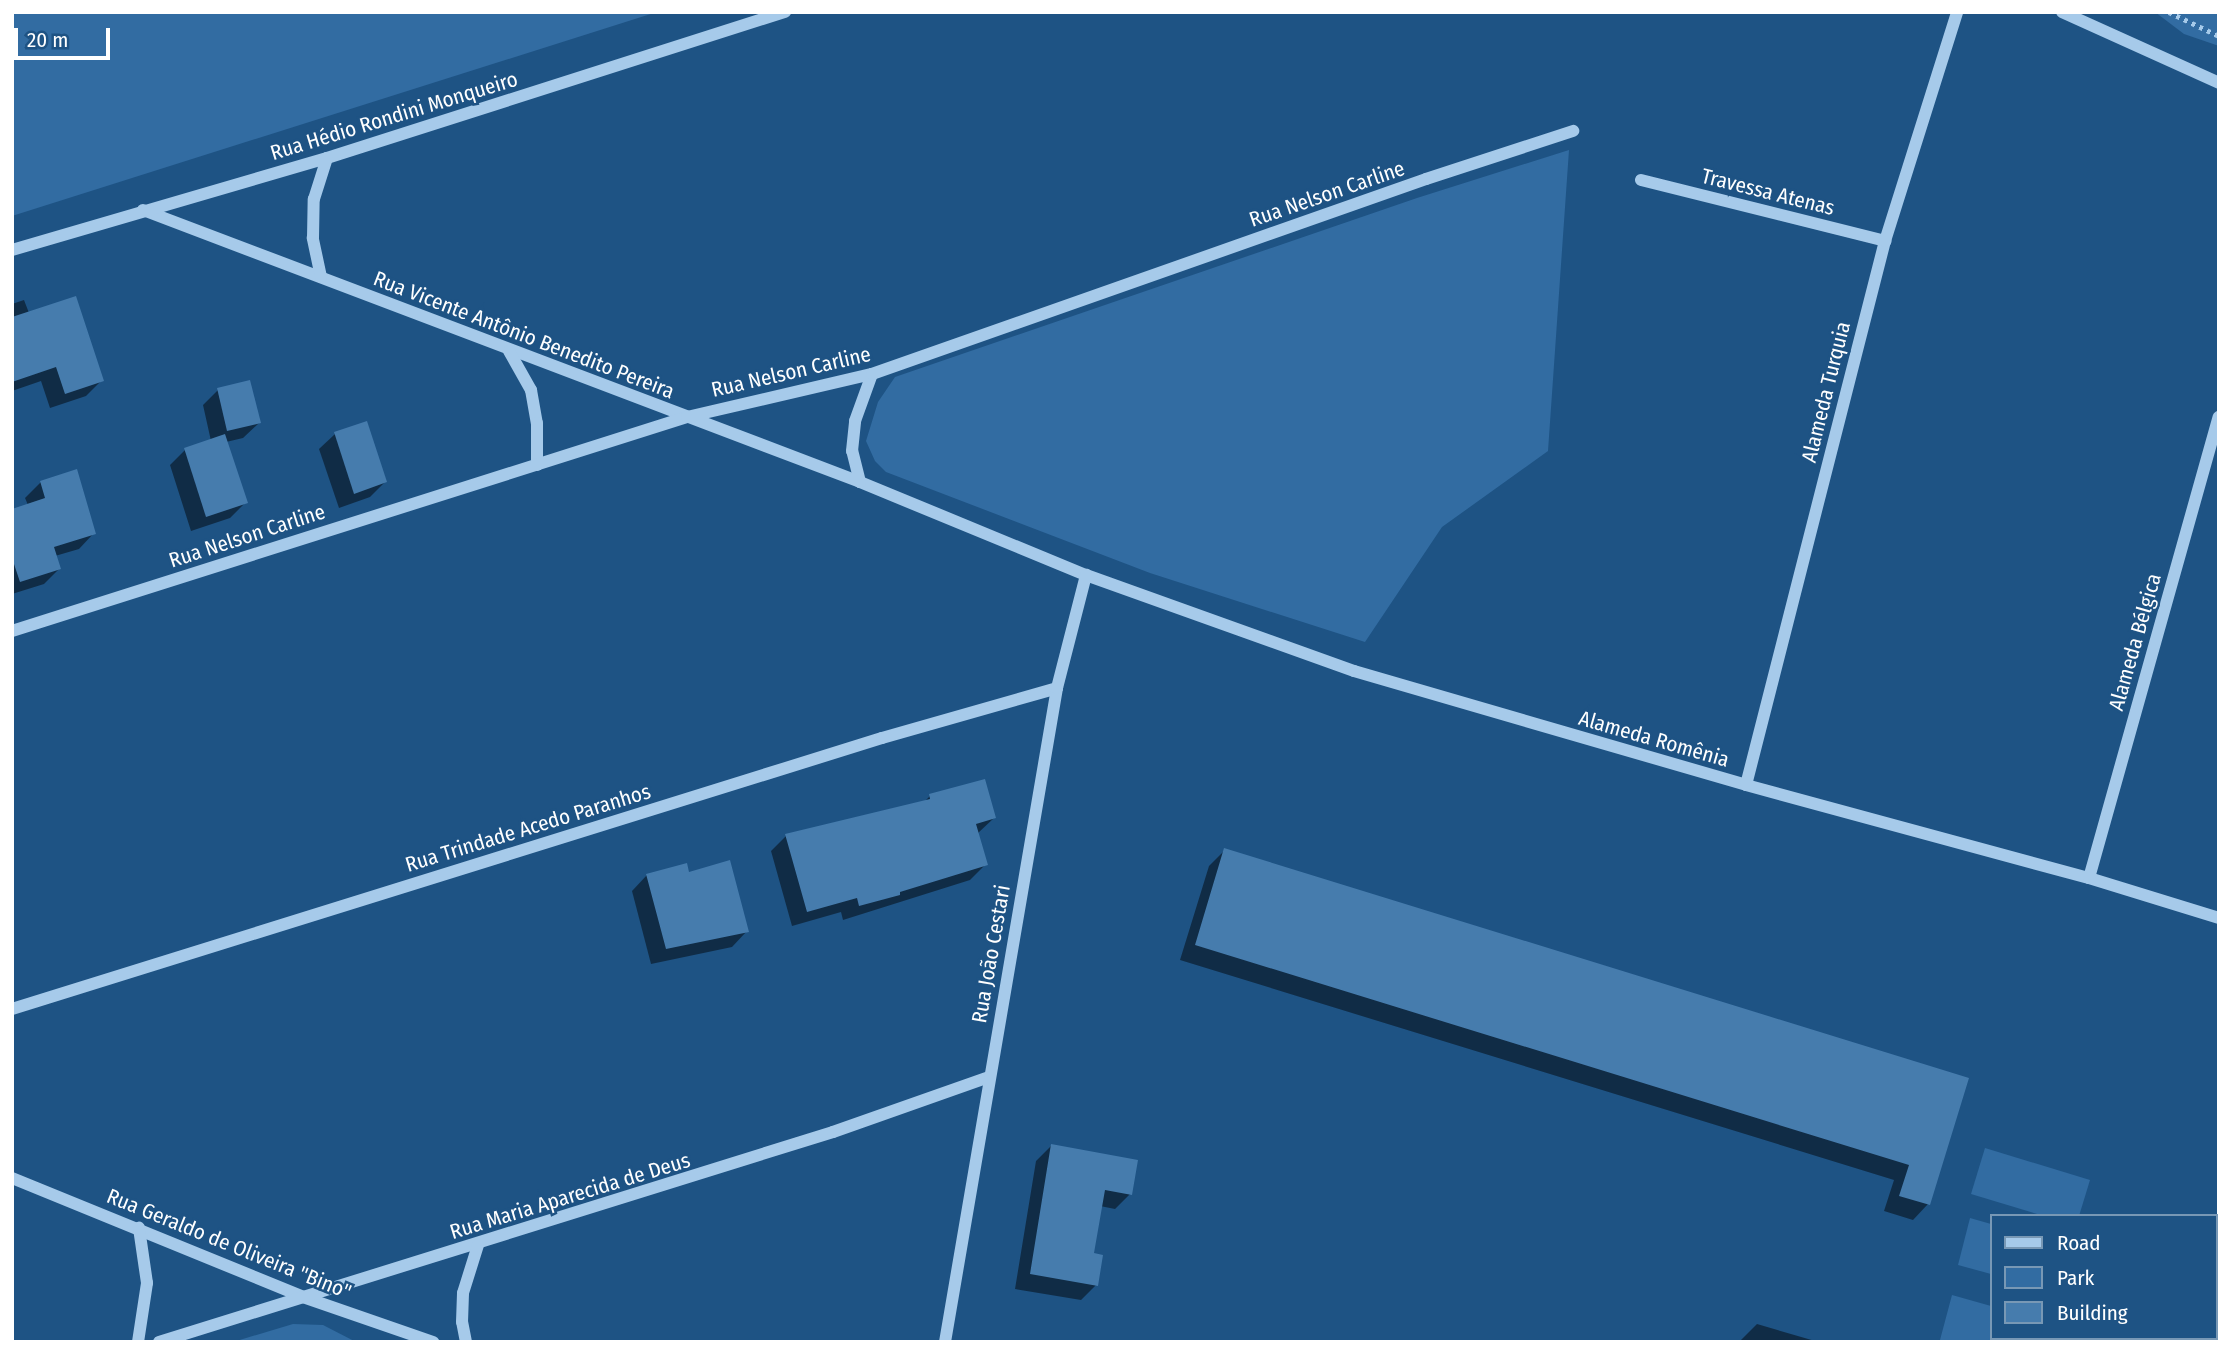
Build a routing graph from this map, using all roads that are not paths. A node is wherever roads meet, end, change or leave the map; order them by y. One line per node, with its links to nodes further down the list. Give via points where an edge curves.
1 (785, 12): 6 (street, Rua Hédio Rondini Monqueiro)
2 (1957, 12): 9 (street, Alameda Turquia)
3 (2062, 12): 4 (street)
4 (2219, 83)
5 (1573, 131): 13 (street, Rua Nelson Carline)
6 (327, 158): 8 (street, Rua Hédio Rondini Monqueiro); 11 (street, via 314,199 313,238)
7 (1642, 180): 9 (street, Travessa Atenas)
8 (143, 209): 10 (street, Rua Hédio Rondini Monqueiro); 11 (street, Rua Vicente Antônio Benedito Pereira)
9 (1885, 241): 21 (street, Alameda Turquia)
10 (12, 250)
11 (321, 277): 12 (street, Rua Vicente Antônio Benedito Pereira)
12 (509, 351): 14 (street, Rua Vicente Antônio Benedito Pereira); 16 (street, via 531,390)
13 (872, 374): 14 (street, Rua Nelson Carline); 17 (street, via 855,421 852,451)
14 (687, 417): 16 (street, Rua Nelson Carline); 17 (street, Rua Vicente Antônio Benedito Pereira)
15 (2219, 417): 22 (street, Alameda Bélgica)
16 (537, 465): 19 (street, Rua Nelson Carline)
17 (860, 482): 18 (street, Rua Vicente Antônio Benedito Pereira)
18 (1086, 575): 20 (street, Rua João Cestari); 21 (street, Alameda Romênia, via 1354,671)
19 (12, 631)
20 (1057, 688): 24 (street, Rua Trindade Acedo Paranhos, via 882,738); 25 (street, Rua João Cestari)
21 (1746, 785): 22 (street, Alameda Romênia)
22 (2089, 878): 23 (street, Alameda Romênia)
23 (2219, 918)
24 (12, 1009)
25 (989, 1077): 28 (street, Rua Maria Aparecida de Deus, via 833,1132); 34 (street, Rua João Cestari)
26 (12, 1178): 27 (street, Rua Geraldo de Oliveira "Bino")
27 (139, 1228): 29 (street, Rua Geraldo de Oliveira "Bino"); 30 (street, via 147,1283)
28 (478, 1245): 29 (street, Rua Maria Aparecida de Deus); 33 (street, via 463,1293)
29 (303, 1297): 31 (street, Rua Maria Aparecida de Deus); 32 (street, Rua Geraldo de Oliveira "Bino")
30 (138, 1342)
31 (159, 1342)
32 (433, 1342)
33 (466, 1342)
34 (945, 1342)

